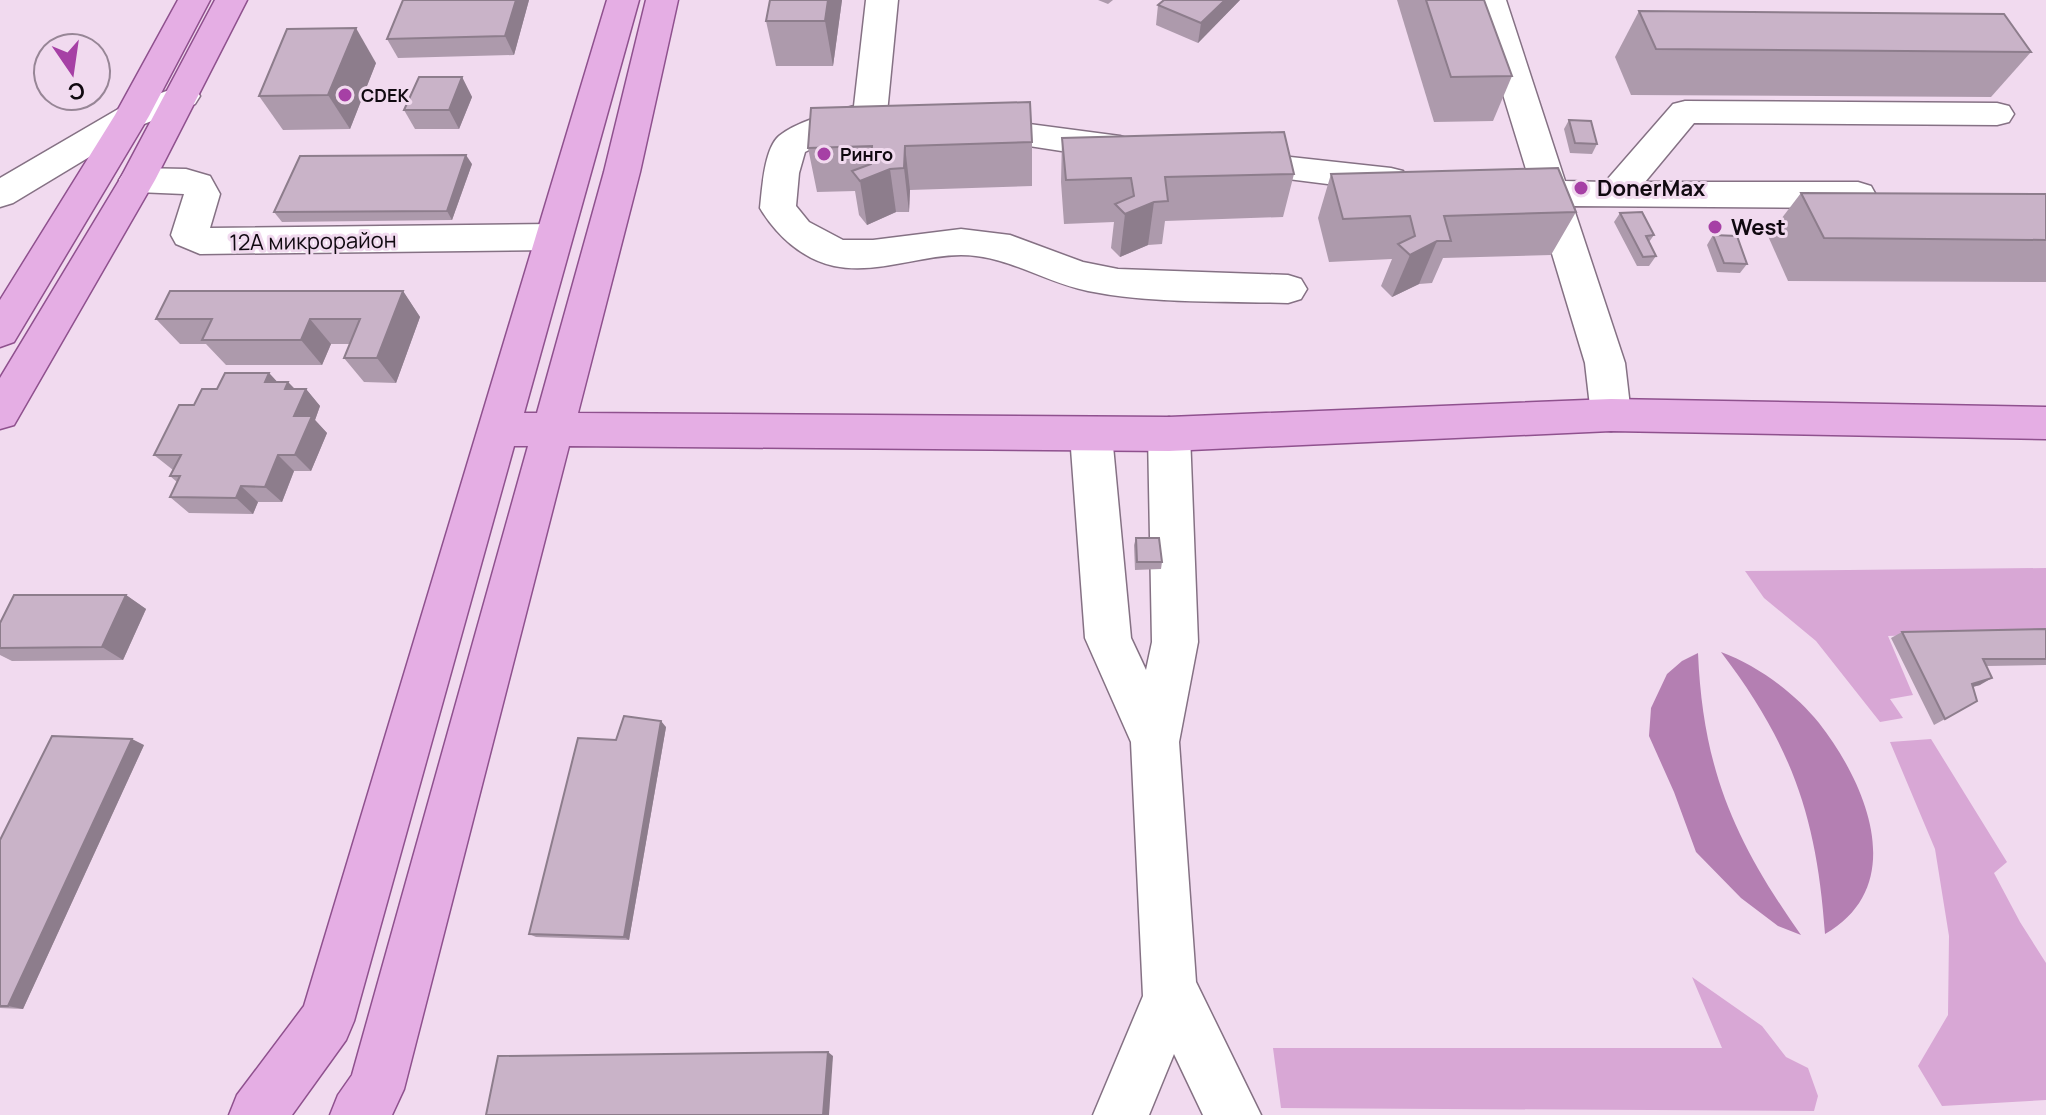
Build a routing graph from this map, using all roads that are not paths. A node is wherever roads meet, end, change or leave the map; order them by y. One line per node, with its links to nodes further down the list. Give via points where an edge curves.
1 (194, 0): 9 (main road)
2 (231, 0): 7 (main road)
3 (623, 0): 20 (main road)
4 (662, 0): 26 (main road)
5 (882, 0): 21 (street, via 885,115 833,124 790,145 778,208 796,231 837,253 961,242 1010,248 1077,275 1118,283)
6 (1490, 0): 17 (street)
7 (183, 96): 9 (street); 13 (main road)
8 (1997, 114): 18 (street, via 1685,112)
9 (132, 116): 16 (street); 22 (main road)
10 (945, 124): 11 (street)
11 (1158, 154)
12 (1201, 159): 14 (street)
13 (137, 180): 20 (street, 12А микрорайон, via 197,185 202,194 189,235 200,241); 23 (main road)
14 (1431, 183)
15 (1476, 188): 17 (street)
16 (0, 194)
17 (1552, 194): 18 (street); 24 (street, via 1605,363)
18 (1614, 195): 19 (street)
19 (1886, 195)
20 (552, 237): 27 (main road)
21 (1288, 289)
22 (0, 332)
23 (0, 413)
24 (1611, 415): 25 (main road); 28 (main road)
25 (2046, 423)
26 (553, 428): 27 (main road); 29 (main road); 33 (main road, via 376,1089)
27 (497, 429): 32 (main road, via 327,1021)
28 (1169, 434): 29 (main road); 30 (street, via 1175,642)
29 (1091, 435): 30 (street, via 1108,638)
30 (1155, 742): 31 (street)
31 (1170, 987): 34 (street); 35 (street)
32 (257, 1115)
33 (358, 1115)
34 (1121, 1115)
35 (1233, 1115)

